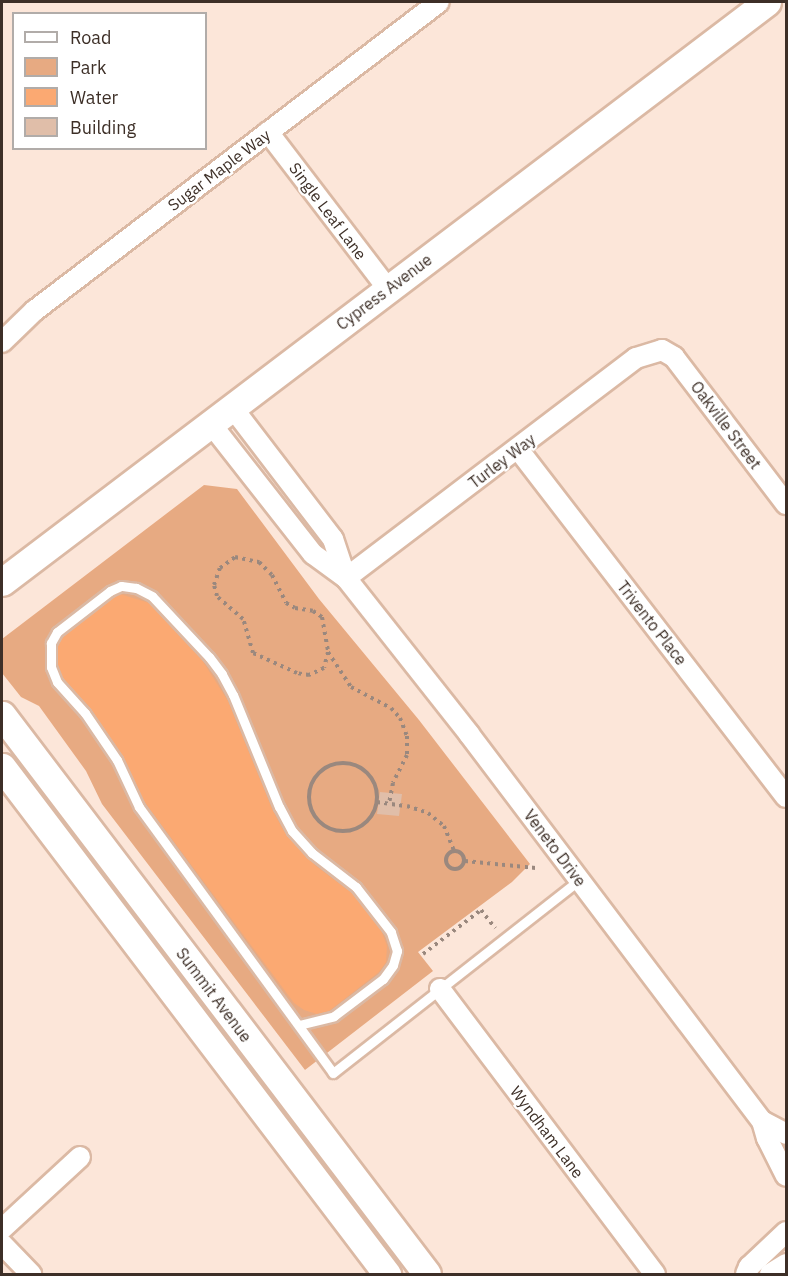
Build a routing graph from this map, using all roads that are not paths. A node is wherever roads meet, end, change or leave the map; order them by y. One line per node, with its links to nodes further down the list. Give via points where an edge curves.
1 (438, 2): 3 (street, Sugar Maple Way)
2 (767, 2): 4 (main road, Cypress Avenue)
3 (268, 132): 4 (street, Single Leaf Lane); 5 (street, Sugar Maple Way, via 34,311)
4 (388, 289): 7 (main road, Cypress Avenue)
5 (2, 342)
6 (662, 350): 9 (street, Turley Way, via 636,358); 10 (street, Oakville Street, via 674,357)
7 (232, 407): 8 (main road, Cypress Avenue); 11 (street, Veneto Drive, via 333,539)
8 (211, 424): 11 (street, Veneto Drive, via 313,554); 12 (main road, Cypress Avenue)
9 (518, 449): 11 (street, Turley Way); 15 (street, Trivento Place)
10 (786, 504)
11 (346, 578): 16 (street, Veneto Drive)
12 (2, 582)
13 (2, 714): 29 (main road, Summit Avenue)
14 (2, 767): 28 (main road, Summit Avenue)
15 (786, 797)
16 (579, 880): 17 (lane); 19 (street, Veneto Drive)
17 (440, 989): 18 (lane, via 333,1073); 30 (street, Wyndham Lane)
18 (299, 1024): 18 (lane, via 139,807 117,760 85,713 57,682 51,667 51,643 57,632 121,586 152,596 209,657 233,695 292,831 312,853 356,887 391,932 397,951 383,979 334,1016)
19 (762, 1121): 20 (street, Veneto Drive); 22 (street, Veneto Drive)
20 (786, 1134)
21 (80, 1157): 23 (street)
22 (786, 1176)
23 (2, 1229)
24 (786, 1232): 31 (street, via 749,1267)
25 (2, 1244): 27 (street)
26 (786, 1264): 32 (street)
27 (31, 1275)
28 (387, 1275)
29 (427, 1275)
30 (655, 1275)
31 (746, 1275)
32 (770, 1275)

